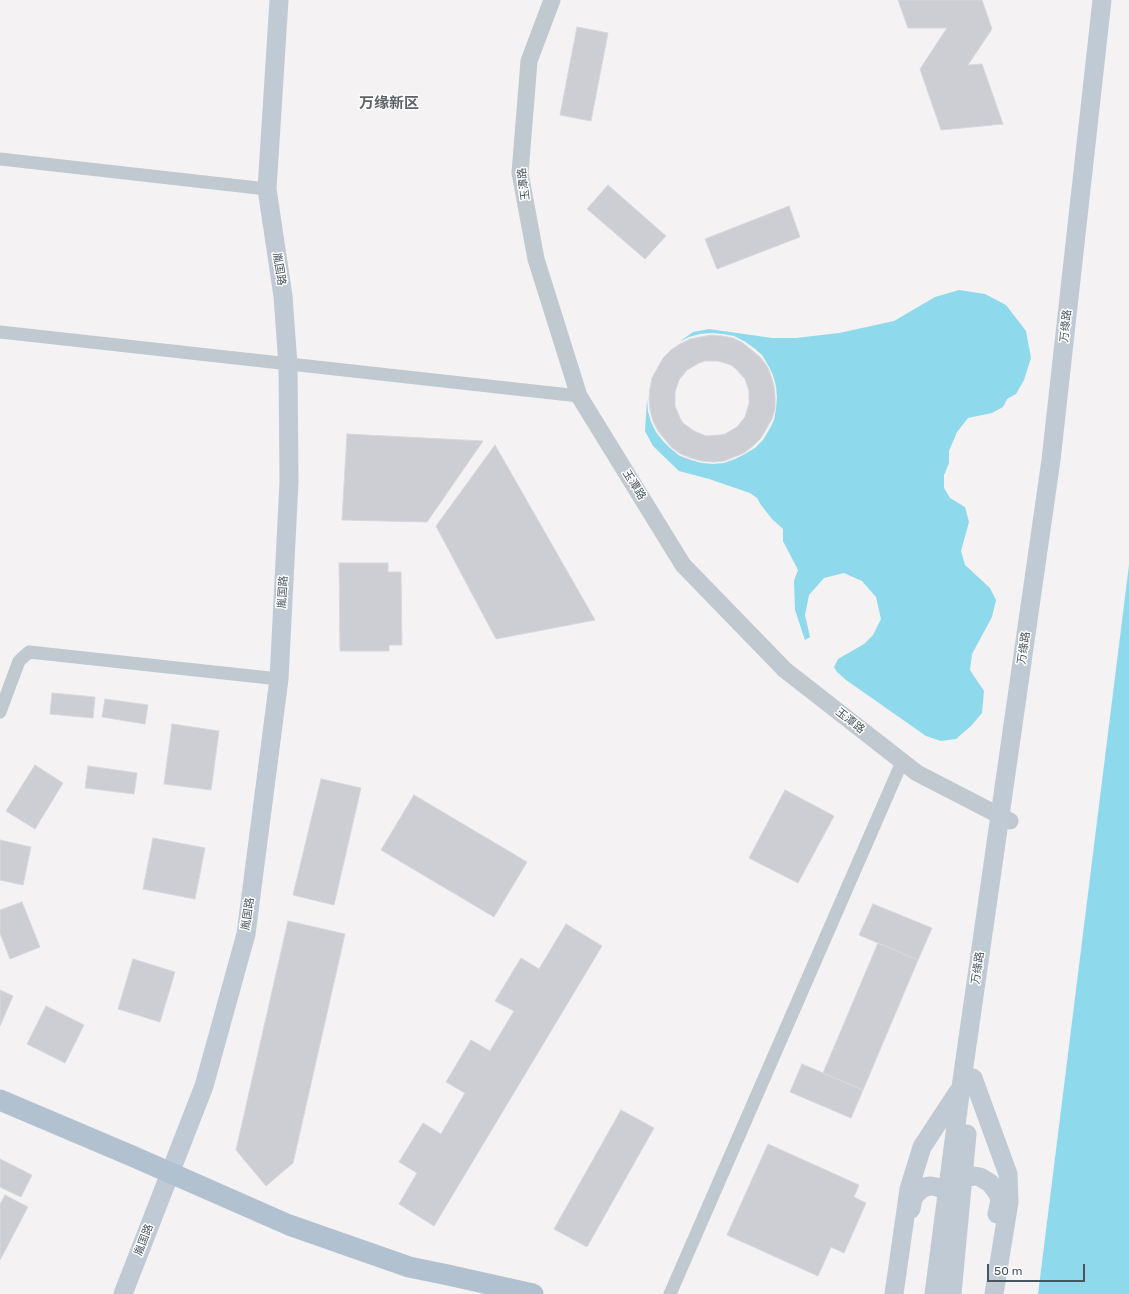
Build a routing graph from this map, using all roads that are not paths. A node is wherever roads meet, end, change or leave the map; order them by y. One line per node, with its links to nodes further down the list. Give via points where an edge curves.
1 (279, 0): 6 (main road, 胤国路)
2 (552, 0): 9 (street, 玉潭路, via 529,61 520,173 536,259)
3 (1102, 0): 13 (main road, 万缘路, via 1051,460)
4 (1113, 0): 13 (main road, 万缘路, via 1061,462)
5 (0, 159): 6 (street)
6 (267, 188): 8 (main road, 胤国路, via 283,296)
7 (0, 332): 8 (street)
8 (288, 364): 9 (street); 10 (main road, 胤国路, via 289,482)
9 (579, 396): 12 (street, 玉潭路, via 684,565 785,670)
10 (279, 679): 11 (street, via 29,652 18,661); 18 (main road, 胤国路, via 246,934 204,1086)
11 (0, 712)
12 (902, 762): 13 (street, 玉潭路, via 917,773); 23 (street)
13 (1005, 818): 14 (main road, 万缘路)
14 (967, 1083): 17 (main road, 万缘路); 19 (main road, 万缘路); 24 (main road, via 922,1147 909,1190); 29 (main road, via 1008,1174 1009,1202)
15 (0, 1100): 18 (main road)
16 (0, 1116): 18 (main road)
17 (963, 1178): 27 (main road, 万缘路); 28 (main road, via 974,1176 985,1179 995,1188 1000,1200)
18 (168, 1179): 20 (main road, 胤国路); 21 (main road, via 285,1237 405,1280); 22 (main road, via 409,1267)
19 (947, 1193): 25 (main road, via 943,1189 930,1186 920,1190 913,1199); 26 (main road, 万缘路)
20 (123, 1294)
21 (468, 1294)
22 (533, 1294)
23 (670, 1294)
24 (894, 1294)
25 (899, 1294)
26 (934, 1294)
27 (952, 1294)
28 (985, 1294)
29 (994, 1294)

